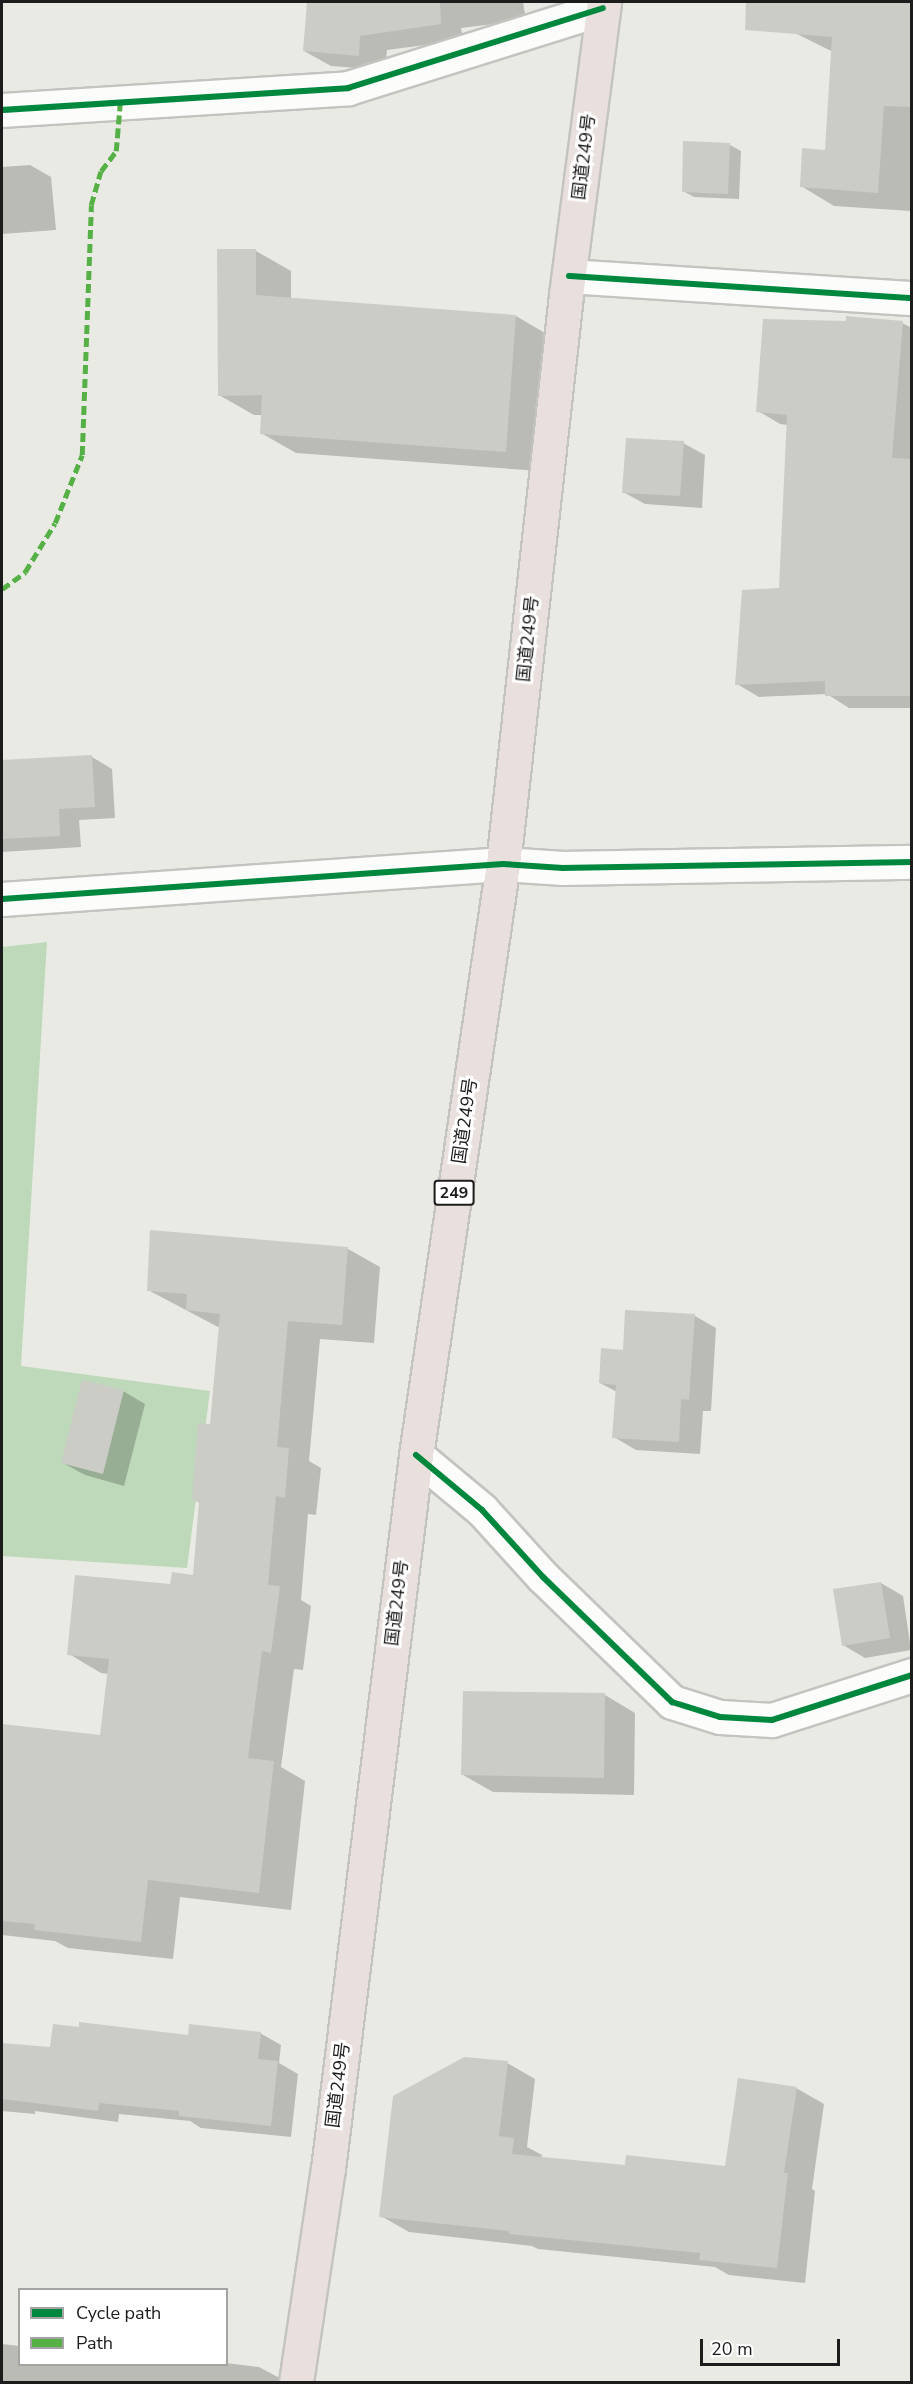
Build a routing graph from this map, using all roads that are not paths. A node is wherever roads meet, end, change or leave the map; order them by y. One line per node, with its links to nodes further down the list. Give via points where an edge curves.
1 (604, 5): 2 (street, via 348,88); 3 (highway, 国道249号 / 249)
2 (2, 110)
3 (569, 276): 4 (street); 6 (highway, 国道249号 / 249)
4 (912, 298)
5 (912, 862): 6 (street, via 563,868)
6 (503, 864): 7 (street); 8 (highway, 国道249号 / 249)
7 (2, 899)
8 (416, 1455): 9 (street, via 482,1509 543,1577 672,1702 720,1717 772,1720); 10 (highway, 国道249号 / 249, via 328,2169)
9 (912, 1675)
10 (296, 2382)

